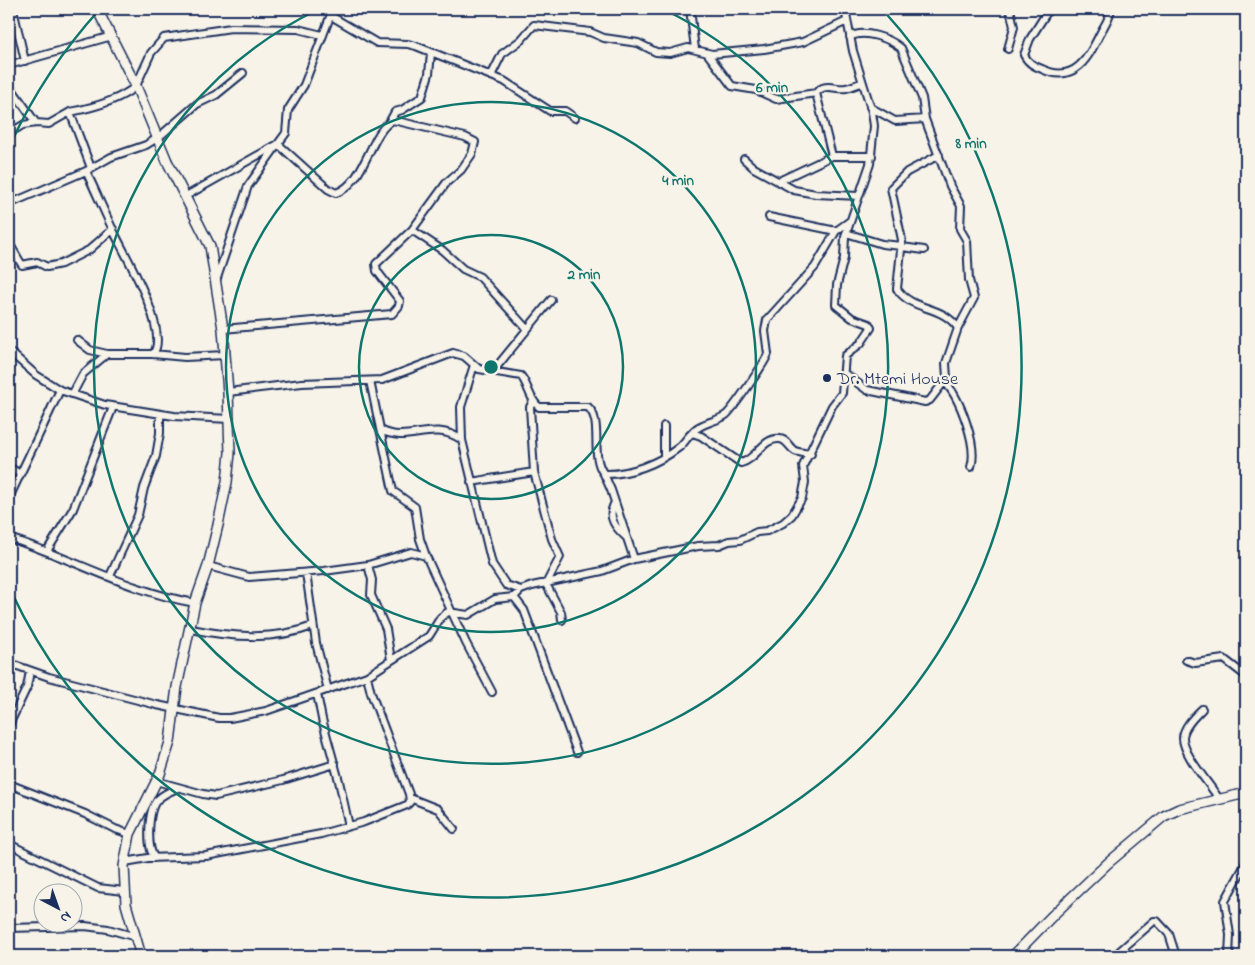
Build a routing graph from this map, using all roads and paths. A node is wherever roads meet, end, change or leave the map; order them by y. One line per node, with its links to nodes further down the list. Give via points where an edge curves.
1 (13, 9): 17 (street)
2 (97, 9): 11 (main road)
3 (690, 9): 13 (street)
4 (845, 9): 9 (street)
5 (1010, 9): 14 (street, via 1014,27)
6 (1049, 9): 7 (street, via 1024,55 1031,64 1055,75 1072,72 1084,61 1098,41)
7 (1111, 9)
8 (332, 12): 10 (street); 15 (street, via 377,43 408,44)
9 (847, 21): 12 (street); 16 (street, via 803,42 764,49)
10 (322, 35): 23 (street, via 298,29 231,28 167,38 158,43 151,53); 35 (street, via 304,85 288,110 286,134)
11 (112, 36): 17 (street); 23 (main road)
12 (850, 37): 21 (street); 29 (street, via 864,33 902,48 922,98)
13 (695, 49): 16 (street); 20 (street, via 656,52 590,32 534,25 502,54)
14 (1008, 49)
15 (431, 53): 20 (street); 30 (street, via 422,97 395,112)
16 (707, 53): 24 (street, via 732,86 756,90 782,100)
17 (25, 60): 18 (street)
18 (9, 65)
19 (243, 73): 34 (street, via 216,95 196,104)
20 (491, 76): 28 (street, via 515,87 550,111 564,111)
21 (862, 83): 24 (street, via 846,88 822,88); 25 (street)
22 (9, 85): 26 (street)
23 (136, 86): 27 (street, via 115,99); 34 (main road)
24 (816, 93): 36 (street)
25 (870, 107): 29 (street, via 894,120); 37 (street, via 874,126)
26 (26, 110): 31 (street); 32 (street)
27 (70, 112): 31 (street, via 48,124); 40 (street)
28 (575, 118)
29 (925, 120): 38 (street)
30 (390, 121): 35 (street, via 348,185 336,193); 48 (street, via 475,142 472,154 461,170 447,182)
31 (36, 123): 32 (street)
32 (23, 125): 33 (street)
33 (9, 133)
34 (159, 137): 40 (street); 42 (main road, via 167,161)
35 (278, 144): 42 (street); 54 (street, via 248,186)
36 (832, 156): 37 (street); 41 (street)
37 (872, 156): 43 (street)
38 (939, 156): 52 (street, via 907,172 892,184); 57 (street, via 960,206 960,229 968,240 969,280 974,298)
39 (744, 159): 41 (street)
40 (88, 169): 44 (street); 47 (street)
41 (779, 181): 43 (street, via 803,192)
42 (186, 196): 54 (main road, via 210,246)
43 (859, 196): 46 (street)
44 (9, 204)
45 (769, 217): 49 (street)
46 (850, 220): 49 (street); 50 (street)
47 (113, 230): 51 (street, via 83,253 55,266 46,267 37,262 22,265); 62 (street, via 144,290 157,334 158,345)
48 (412, 230): 56 (street, via 463,269 480,277); 58 (street, via 376,264 377,271 400,301 392,314)
49 (836, 231): 78 (street, via 815,267 767,320 768,354 736,406 720,419)
50 (846, 232): 52 (street); 66 (street, via 836,305 871,328 861,343 845,356)
51 (9, 243)
52 (902, 247): 53 (street); 57 (street, via 896,284 898,292 923,308 948,316)
53 (924, 250)
54 (216, 281): 58 (main road)
55 (551, 300): 56 (street)
56 (526, 328): 65 (street)
57 (958, 328): 68 (street, via 947,360)
58 (223, 329): 63 (main road)
59 (77, 340): 61 (street, via 90,350)
60 (9, 351): 69 (street, via 36,375)
61 (107, 354): 62 (street); 71 (street, via 82,374)
62 (153, 354): 63 (street)
63 (225, 356): 70 (main road)
64 (474, 365): 65 (street); 67 (street, via 460,353 453,353 394,377); 79 (street, via 461,406)
65 (494, 370): 72 (street, via 521,376)
66 (844, 374): 68 (street, via 867,390 922,402 930,400); 80 (street, via 842,393 832,406)
67 (370, 381): 70 (street, via 302,383); 77 (street)
68 (945, 382): 83 (street, via 953,390 962,409 974,453)
69 (60, 390): 71 (street); 85 (street)
70 (228, 392): 75 (main road)
71 (73, 393): 73 (street)
72 (533, 401): 84 (street, via 530,407); 86 (street, via 544,408 584,406 592,411 597,458)
73 (113, 406): 74 (street); 91 (street, via 74,509)
74 (160, 414): 75 (street); 98 (street, via 156,456 138,515)
75 (229, 419): 96 (main road, via 227,482)
76 (664, 426): 81 (street)
77 (381, 430): 79 (street, via 393,435 441,430); 90 (street, via 393,491 415,507)
78 (692, 433): 80 (street, via 741,463 774,439 785,440 796,452); 81 (street, via 677,449)
79 (462, 440): 87 (street)
80 (810, 454): 94 (street, via 803,466 802,498 792,515 778,527 719,545)
81 (664, 455): 86 (street, via 621,474)
82 (9, 466): 85 (street)
83 (971, 467)
84 (534, 472): 87 (street); 99 (street, via 560,557)
85 (20, 474): 88 (street)
86 (604, 474): 94 (street)
87 (471, 482): 100 (street, via 492,564 506,585)
88 (9, 498)
89 (9, 538): 91 (street)
90 (422, 544): 92 (street); 93 (street)
91 (47, 551): 98 (street)
92 (411, 552): 93 (street); 95 (street)
93 (426, 556): 103 (street)
94 (634, 559): 99 (street, via 613,568)
95 (368, 565): 97 (street); 107 (street, via 371,594 386,629)
96 (208, 566): 97 (street, via 249,577); 102 (main road)
97 (306, 573): 105 (street)
98 (110, 576): 102 (street, via 142,591)
99 (546, 584): 100 (street); 104 (street)
100 (521, 590): 101 (street)
101 (514, 598): 103 (street, via 495,599 468,615); 119 (street, via 524,610)
102 (195, 603): 106 (main road)
103 (452, 613): 107 (street, via 444,614 429,636); 114 (street)
104 (562, 620)
105 (312, 626): 106 (street, via 292,632 237,637); 113 (street)
106 (191, 630): 116 (main road)
107 (391, 660): 111 (street)
108 (1186, 660): 112 (street, via 1195,663 1224,659)
109 (9, 664): 110 (street)
110 (30, 671): 116 (street); 118 (street, via 27,687)
111 (368, 676): 113 (street); 125 (street, via 371,693)
112 (1246, 676)
113 (328, 690): 115 (street)
114 (492, 692)
115 (318, 694): 116 (street, via 266,711 230,718); 120 (street)
116 (173, 708): 121 (main road, via 170,742)
117 (1202, 709): 126 (street, via 1184,732 1183,739 1188,753)
118 (9, 725)
119 (577, 752)
120 (335, 764): 123 (street, via 220,795); 127 (street)
121 (156, 781): 123 (street); 129 (main road)
122 (9, 784): 129 (street)
123 (178, 788): 131 (street, via 158,798 153,808 150,849)
124 (1246, 793): 126 (main road)
125 (410, 798): 127 (street, via 407,805 398,810); 128 (street, via 438,809)
126 (1219, 799): 139 (main road, via 1164,816 1108,863)
127 (349, 826): 131 (street, via 214,855)
128 (454, 829)
129 (130, 834): 132 (main road)
130 (9, 844): 135 (street, via 92,886)
131 (155, 858): 132 (street)
132 (125, 862): 135 (main road)
133 (1246, 863): 134 (street)
134 (1244, 873): 142 (street, via 1224,901)
135 (124, 892): 137 (main road)
136 (9, 928): 137 (street, via 85,926)
137 (136, 936): 138 (main road)
138 (141, 956)
139 (1013, 956)
140 (1114, 956): 141 (street, via 1157,921 1169,934)
141 (1176, 956)
142 (1230, 956)

